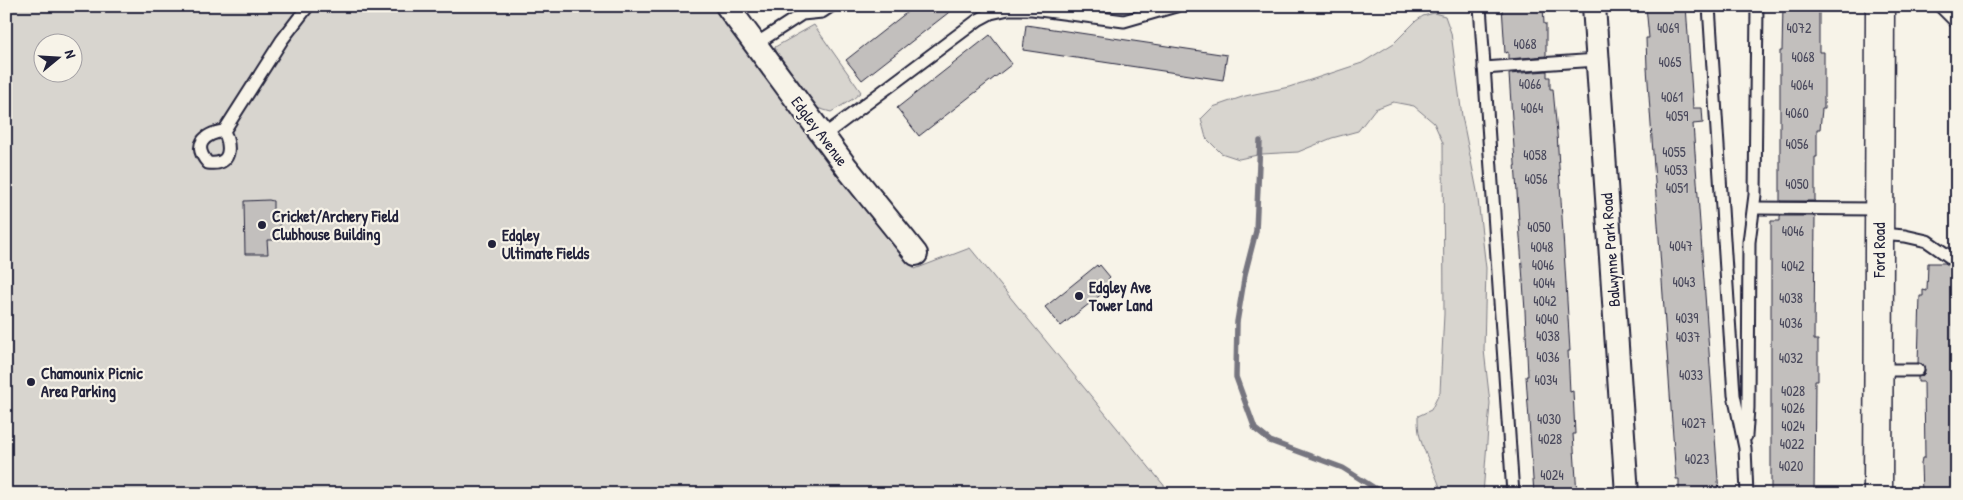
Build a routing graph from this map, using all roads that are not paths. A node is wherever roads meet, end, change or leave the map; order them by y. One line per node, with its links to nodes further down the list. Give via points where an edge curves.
1 (308, 6): 16 (lane, via 282,40)
2 (727, 6): 13 (street, Edgley Avenue)
3 (831, 6): 11 (lane, via 822,12)
4 (1176, 6): 17 (lane, via 1124,21 1032,9 991,13)
5 (1480, 6): 15 (lane)
6 (1594, 6): 14 (street, Balwynne Park Road)
7 (1709, 6): 24 (lane, via 1734,396)
8 (1757, 6): 18 (lane)
9 (1880, 6): 19 (main road, Ford Road)
10 (1940, 6): 12 (lane)
11 (800, 10): 13 (lane)
12 (1957, 22)
13 (756, 44): 17 (street, Edgley Avenue)
14 (1597, 60): 15 (lane); 26 (street, Balwynne Park Road)
15 (1484, 68): 25 (lane)
16 (224, 131)
17 (823, 136): 20 (street, Edgley Avenue)
18 (1754, 208): 19 (lane); 24 (lane, via 1749,242)
19 (1879, 221): 21 (lane, via 1905,236 1927,241); 22 (main road, Ford Road)
20 (916, 254)
21 (1957, 262)
22 (1879, 370): 23 (lane); 28 (main road, Ford Road)
23 (1918, 370)
24 (1745, 448): 27 (lane)
25 (1513, 494)
26 (1627, 494)
27 (1746, 494)
28 (1878, 494)

